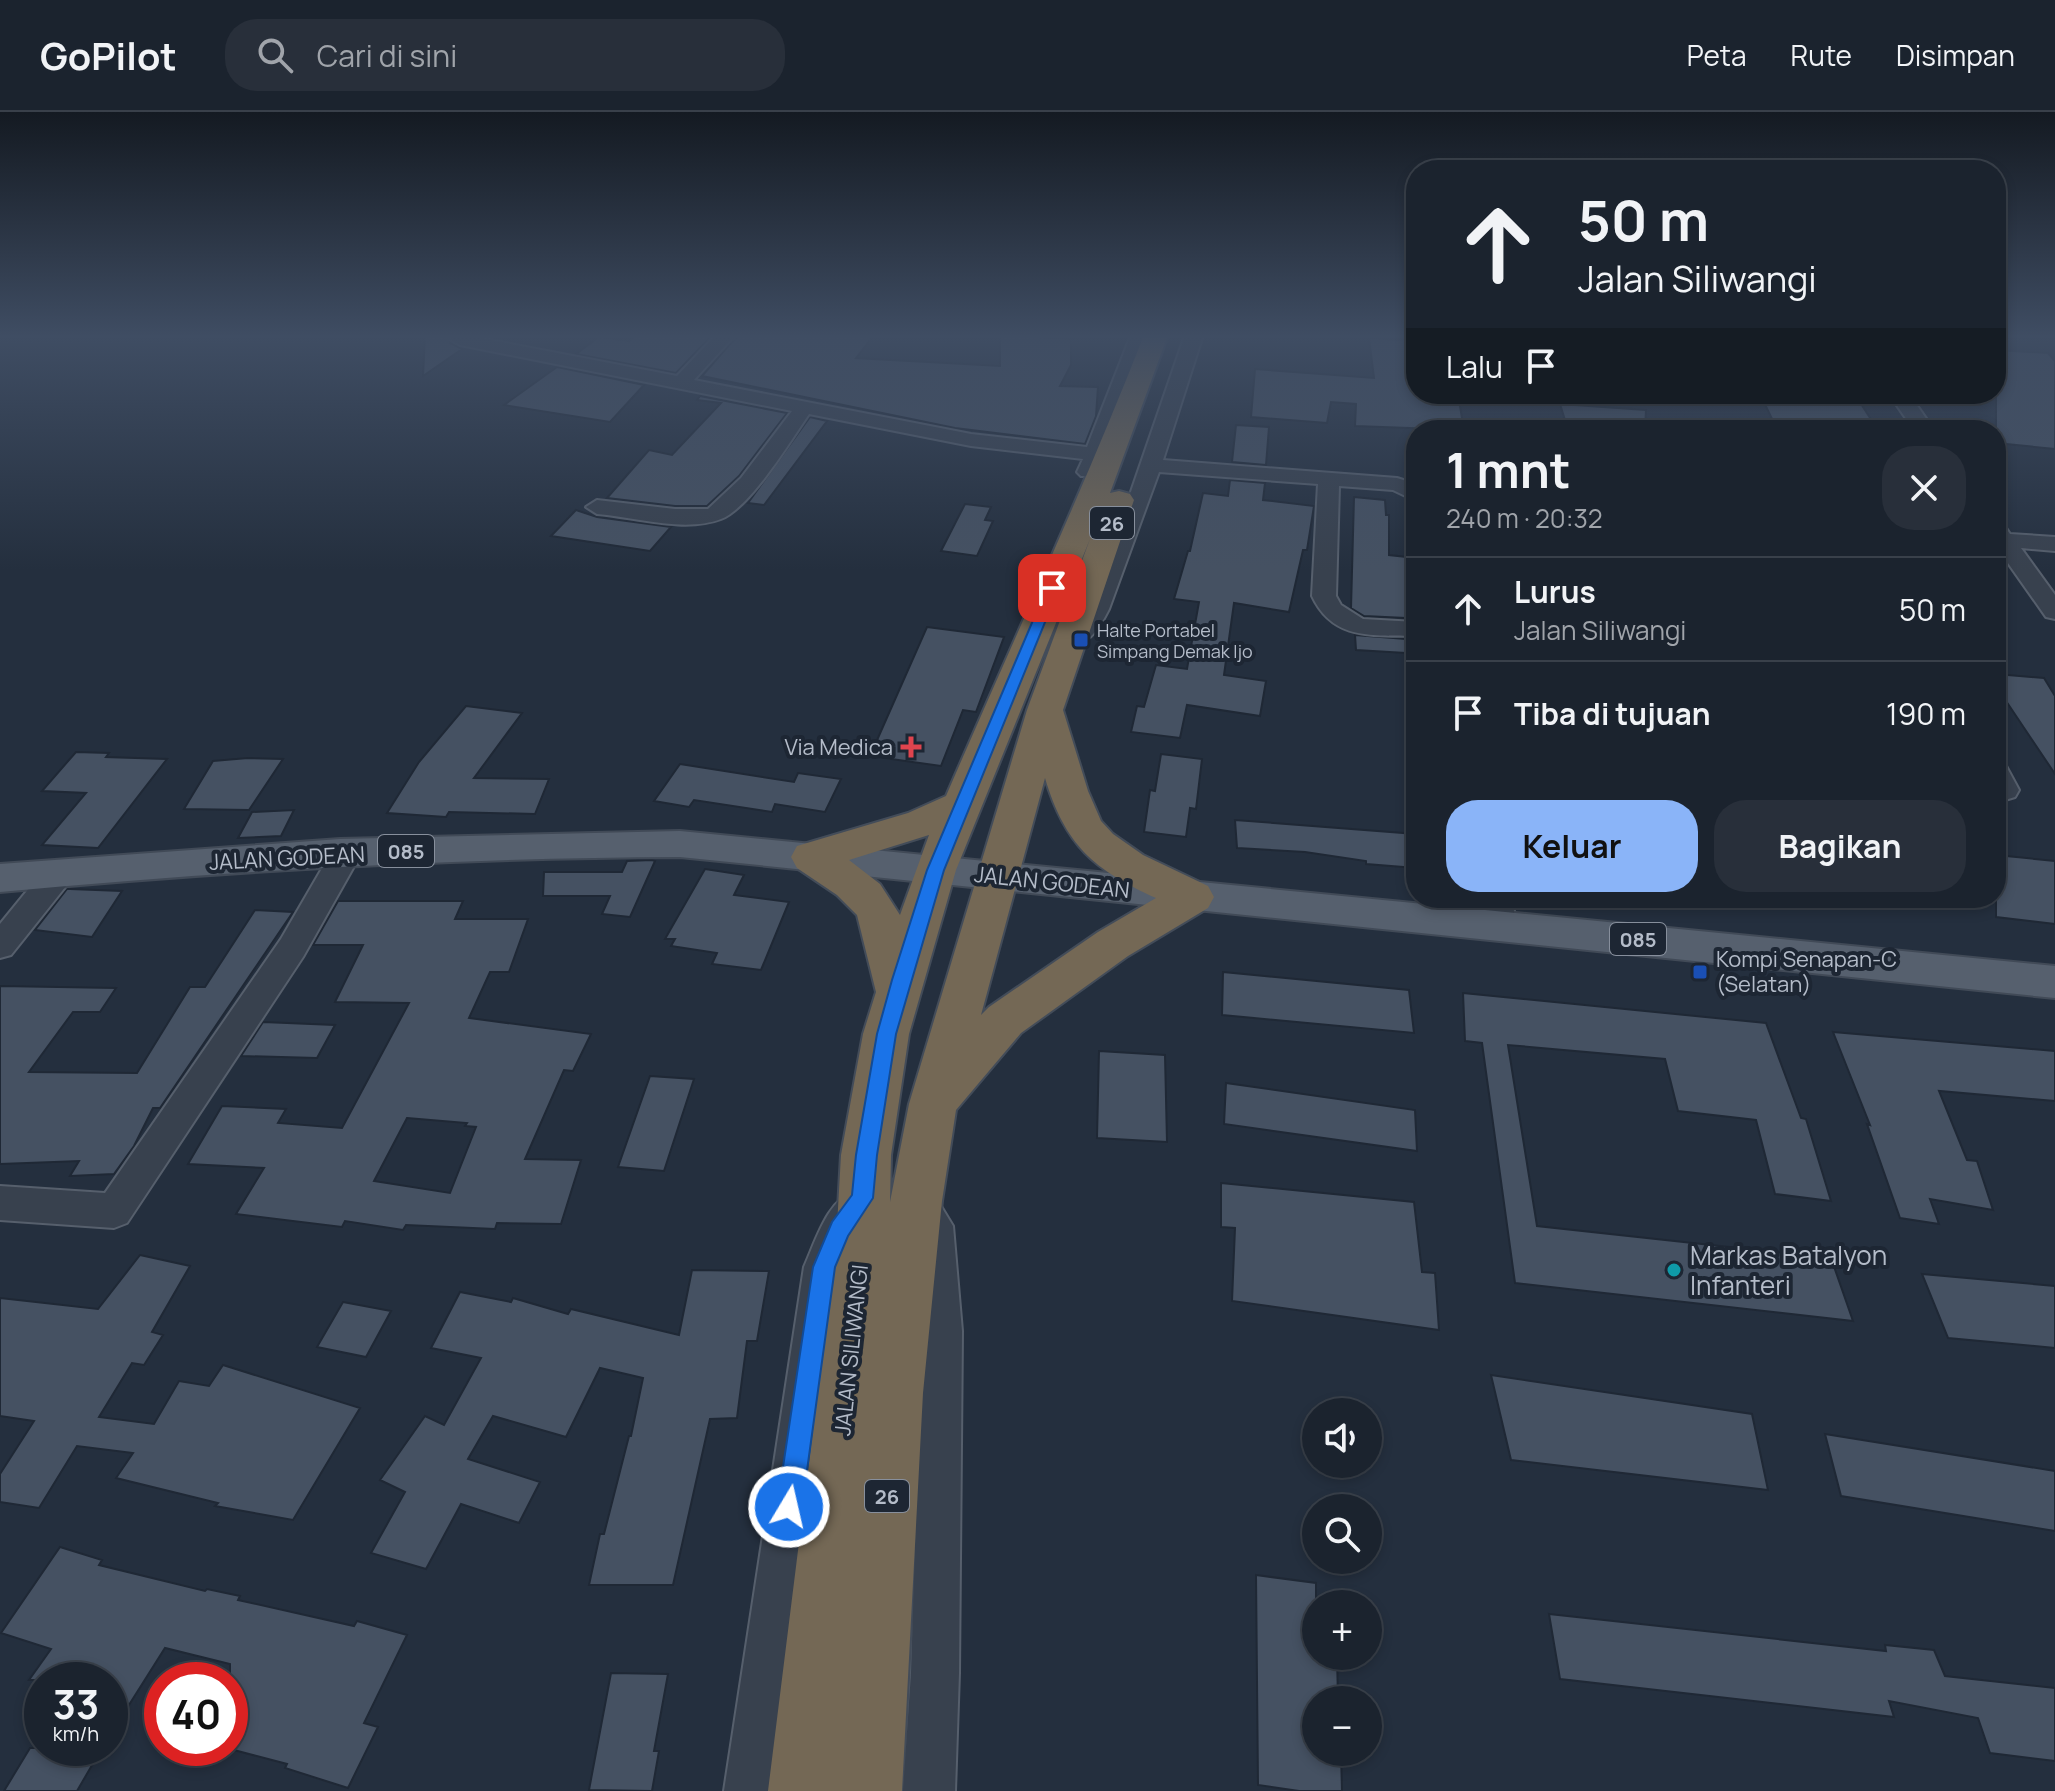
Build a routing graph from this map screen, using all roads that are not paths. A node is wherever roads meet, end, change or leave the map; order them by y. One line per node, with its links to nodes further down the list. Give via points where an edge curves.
1 (800, 413): 11 (street, via 719,512 701,516)
2 (832, 413): 7 (street, via 971,440)
3 (1112, 413): 7 (street)
4 (1127, 413): 19 (highway, JALAN SILIWANGI / 26)
5 (1150, 413): 20 (highway, JALAN SILIWANGI / 26)
6 (1168, 413): 8 (street)
7 (1097, 454): 19 (street, via 1027,625)
8 (1151, 465): 9 (street); 20 (street, via 1097,609 1086,630)
9 (1329, 480): 10 (street); 18 (street, via 1324,596 1328,608 1352,625)
10 (1406, 488)
11 (597, 507)
12 (2006, 536): 14 (street)
13 (2006, 543): 16 (street)
14 (2055, 544)
15 (2006, 570): 16 (street)
16 (2026, 571): 17 (street)
17 (2055, 612)
18 (1406, 628)
19 (1034, 638): 22 (highway, JALAN SILIWANGI / 26)
20 (1069, 639): 21 (highway, JALAN SILIWANGI / 26)
21 (1045, 710): 27 (highway, JALAN SILIWANGI / 26); 29 (highway, via 1079,819 1129,869)
22 (962, 805): 24 (highway); 25 (highway, JALAN SILIWANGI / 26)
23 (346, 854): 24 (main road, JALAN GODEAN / 085, via 578,843 680,844); 26 (main road, JALAN GODEAN / 085); 38 (street, via 292,948 114,1211)
24 (812, 857): 25 (main road, JALAN GODEAN / 085); 35 (highway, via 859,886 875,904 885,925)
25 (935, 870): 27 (main road, JALAN GODEAN / 085); 35 (highway, JALAN SILIWANGI / 26)
26 (59, 873): 28 (main road, JALAN GODEAN / 085); 33 (street)
27 (998, 876): 29 (main road, JALAN GODEAN / 085); 36 (highway, JALAN SILIWANGI / 26)
28 (0, 878)
29 (1193, 897): 30 (main road, JALAN GODEAN / 085); 36 (highway, via 1113,944 1005,1020)
30 (1406, 907)
31 (1433, 908): 32 (main road, JALAN GODEAN / 085)
32 (1498, 911): 34 (main road, JALAN GODEAN / 085)
33 (0, 946)
34 (2055, 982)
35 (896, 997): 37 (highway, JALAN SILIWANGI / 26, via 879,1079)
36 (933, 1104): 37 (highway, JALAN SILIWANGI / 26)
37 (889, 1200): 39 (street, via 840,1229 824,1267); 40 (highway, JALAN SILIWANGI / 26, via 863,1226); 41 (highway, JALAN SILIWANGI / 26, via 894,1393); 42 (street, via 934,1226 942,1331)
38 (0, 1203)
39 (750, 1791)
40 (803, 1791)
41 (867, 1791)
42 (929, 1791)

